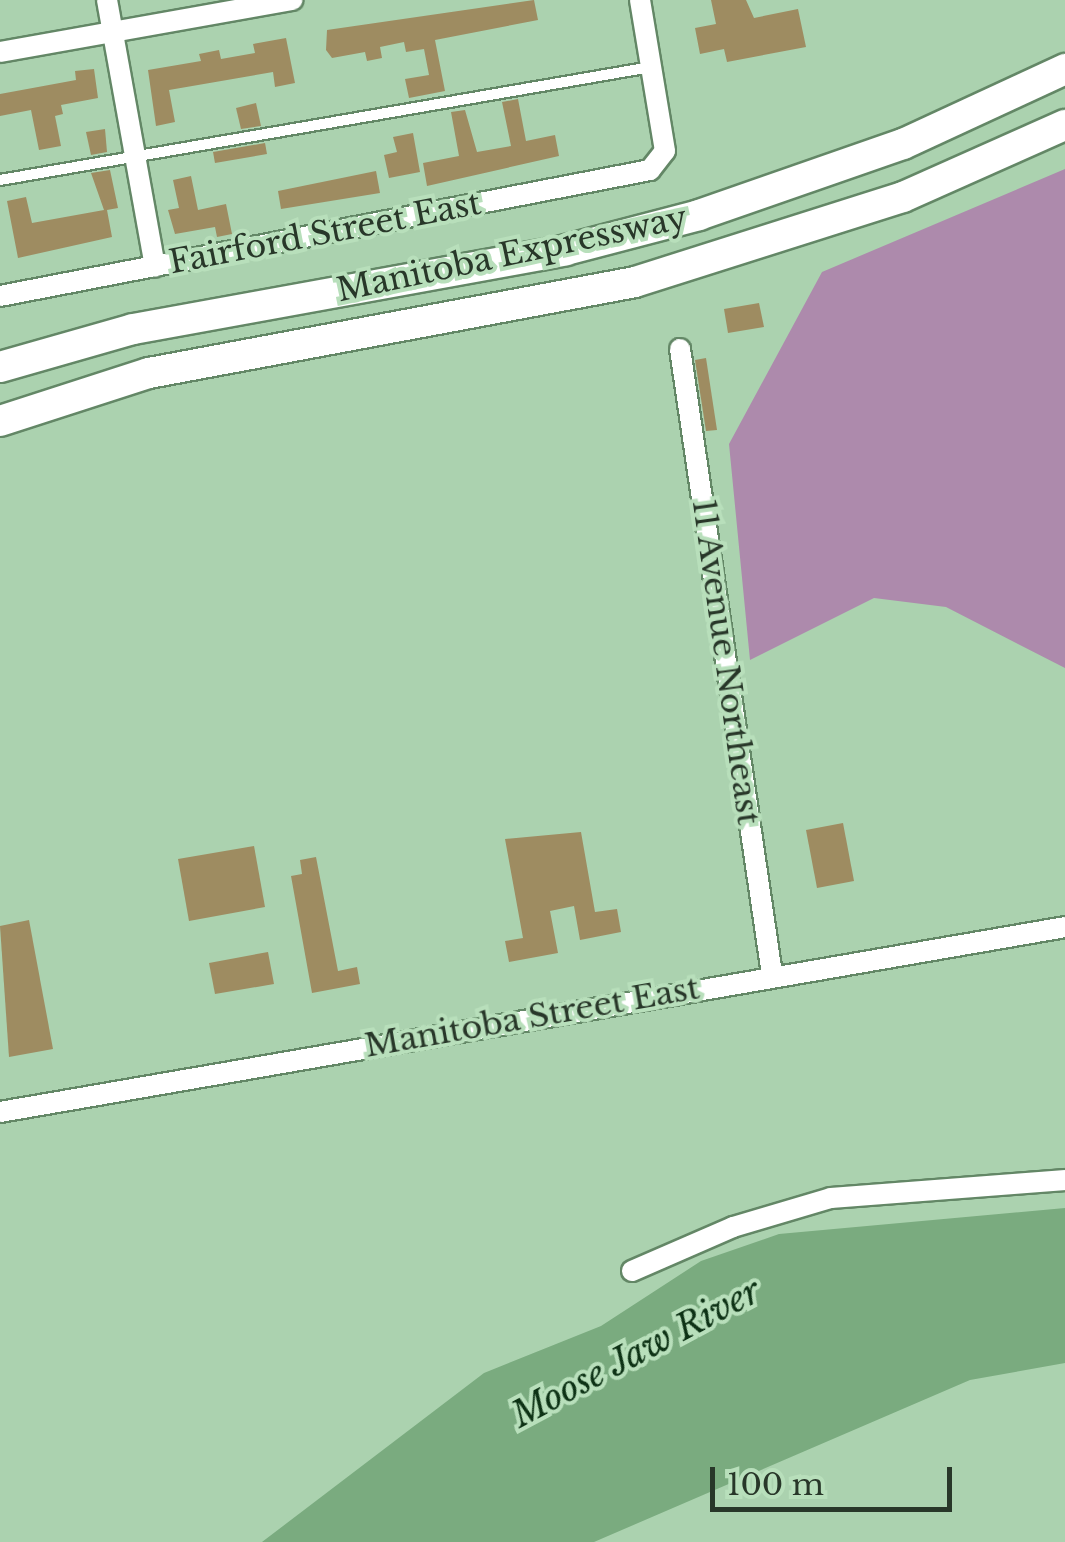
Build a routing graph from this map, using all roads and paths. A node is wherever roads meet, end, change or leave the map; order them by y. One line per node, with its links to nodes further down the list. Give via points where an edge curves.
1 (106, 0): 4 (street)
2 (292, 0): 4 (street)
3 (640, 0): 6 (street)
4 (112, 32): 5 (street); 9 (street)
5 (0, 52)
6 (651, 67): 9 (lane); 11 (street, Fairford Street East, via 665,151 650,170)
7 (1065, 69): 14 (main road, Manitoba Expressway, via 904,144 699,215 566,250 133,329)
8 (1065, 125): 15 (main road, Manitoba Expressway, via 904,197 635,282 149,374)
9 (136, 156): 10 (lane); 11 (street)
10 (0, 180)
11 (155, 266): 12 (street, Fairford Street East)
12 (0, 296)
13 (680, 349): 17 (street, 11 Avenue Northeast)
14 (0, 367)
15 (0, 421)
16 (1065, 927): 17 (street, Manitoba Street East)
17 (772, 974): 18 (street, Manitoba Street East)
18 (0, 1112)
19 (1065, 1180): 20 (street, via 831,1198 733,1226)
20 (632, 1270)

